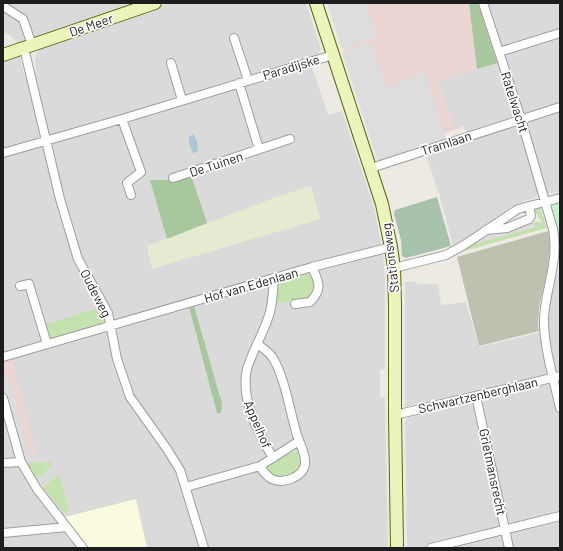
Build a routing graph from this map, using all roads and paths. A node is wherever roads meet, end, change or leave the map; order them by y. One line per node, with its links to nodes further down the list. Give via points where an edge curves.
1 (316, 3): 10 (street, Stationsweg)
2 (483, 3): 8 (street, Ratelwacht)
3 (151, 4): 7 (street, De Meer)
4 (3, 6): 7 (street, via 23,19)
5 (560, 33): 8 (street)
6 (234, 38): 12 (street, Paradijske)
7 (28, 47): 9 (street, De Meer); 19 (street, Oudeweg)
8 (499, 52): 17 (street, Ratelwacht)
9 (3, 55)
10 (333, 55): 12 (street, Paradijske); 22 (street, Stationsweg)
11 (170, 63): 14 (street)
12 (248, 80): 13 (street, Paradijske)
13 (239, 83): 14 (street, Paradijske); 20 (street, De Tuinen)
14 (182, 100): 16 (street, Paradijske)
15 (560, 107): 17 (street, Tramlaan)
16 (122, 119): 19 (street, Paradijske); 24 (street, via 142,172 127,183)
17 (521, 119): 22 (street, Tramlaan); 26 (street, Ratelwacht)
18 (290, 139): 20 (street, De Tuinen)
19 (46, 140): 21 (street, Paradijske); 36 (street, Oudeweg, via 78,259 108,313)
20 (259, 149): 23 (street, De Tuinen)
21 (3, 153)
22 (371, 168): 29 (street, Stationsweg)
23 (173, 178)
24 (131, 195)
25 (560, 198): 26 (street)
26 (545, 202): 27 (street); 31 (street, Ratelwacht, via 555,237)
27 (529, 206): 28 (street, via 513,211); 28 (street, via 531,216 526,221 508,228)
28 (486, 230): 32 (street, via 446,255)
29 (392, 247): 30 (street, Hof van Edenlaan); 32 (street, Stationsweg)
30 (312, 267): 33 (street, Hof van Edenlaan); 35 (street, via 319,285 318,294 310,302)
31 (557, 267): 40 (street, Ratelwacht, via 544,316 544,330)
32 (394, 268): 44 (street, Stationsweg)
33 (274, 278): 36 (street, Hof van Edenlaan); 38 (street, Appelhof, via 270,313)
34 (20, 286): 37 (street, via 29,284)
35 (295, 304)
36 (111, 325): 37 (street, Hof van Edenlaan); 50 (street, Oudeweg, via 116,359 130,397 180,470)
37 (47, 344): 39 (street, Hof van Edenlaan)
38 (257, 344): 45 (street, Appelhof, via 269,353 276,365); 46 (street, Appelhof, via 247,369 246,395 263,442)
39 (3, 357)
40 (557, 377): 41 (street, Schwartzenberghlaan); 43 (street, Ratelwacht)
41 (476, 396): 44 (street, Schwartzenberghlaan); 53 (street, Grietmansrecht)
42 (3, 398): 47 (street)
43 (560, 408)
44 (395, 415): 57 (street, Stationsweg)
45 (299, 441): 46 (street, Appelhof); 49 (street, Appelhof, via 305,463 298,475 280,481 270,478)
46 (273, 458): 49 (street, Appelhof)
47 (21, 462): 48 (street); 52 (street, via 37,489)
48 (3, 463)
49 (260, 466): 50 (street, Appelhof)
50 (186, 487): 56 (street, Oudeweg)
51 (560, 516): 53 (street)
52 (67, 527): 54 (street); 55 (street)
53 (506, 530): 58 (street); 59 (street, Grietmansrecht)
54 (3, 533)
55 (83, 548)
56 (204, 548)
57 (398, 548)
58 (431, 548)
59 (509, 548)

